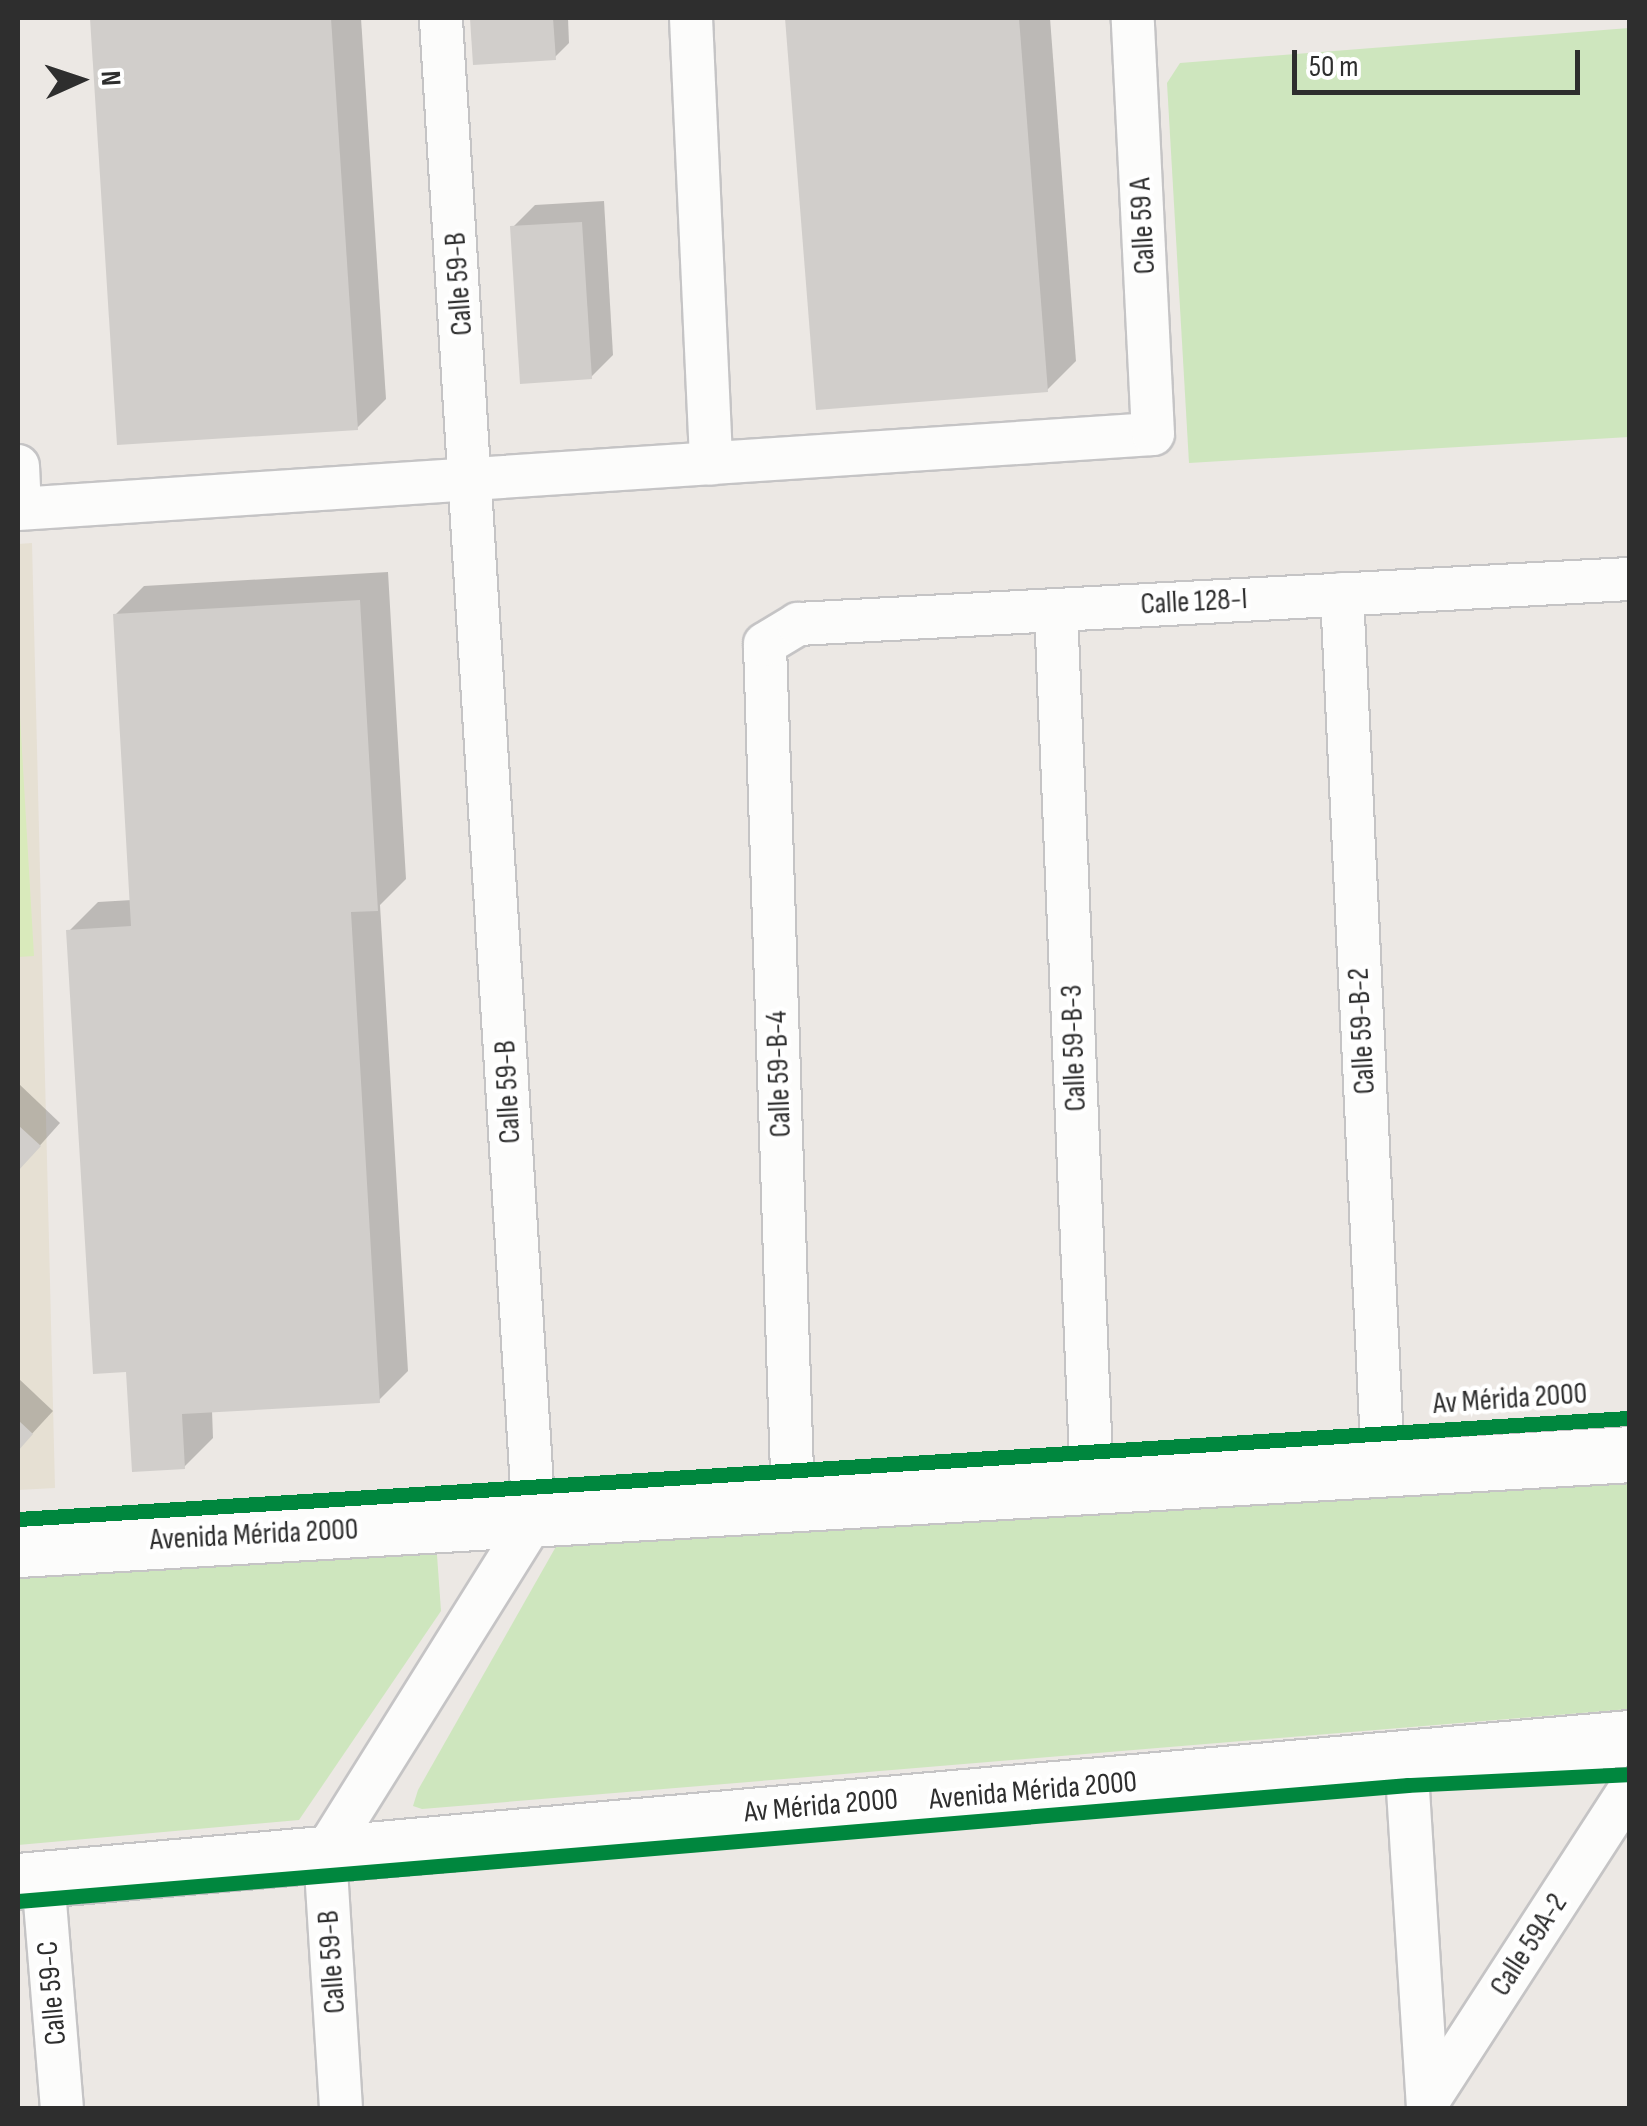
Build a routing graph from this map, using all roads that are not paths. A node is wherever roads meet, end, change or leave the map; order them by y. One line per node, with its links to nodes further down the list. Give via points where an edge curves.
1 (441, 18): 6 (street, Calle 59-B)
2 (691, 18): 4 (street)
3 (1133, 18): 4 (street, Calle 59 A, via 1153,434)
4 (710, 464): 6 (street)
5 (18, 466): 7 (street)
6 (472, 481): 7 (street); 16 (street, Calle 59-B)
7 (19, 508)
8 (1630, 579): 9 (street, Calle 128-I)
9 (1342, 594): 10 (street, Calle 128-I); 13 (street, Calle 59-B-2)
10 (1056, 610): 11 (street, Calle 128-I, via 798,624); 14 (street, Calle 59-B-3)
11 (765, 644): 15 (street, Calle 59-B-4)
12 (1630, 1454): 13 (main road, Avenida Mérida 2000)
13 (1383, 1468): 14 (main road, Avenida Mérida 2000)
14 (1092, 1486): 15 (main road, Avenida Mérida 2000)
15 (793, 1504): 16 (main road, Avenida Mérida 2000)
16 (534, 1519): 17 (main road, Avenida Mérida 2000); 21 (street)
17 (18, 1550)
18 (1630, 1738): 19 (main road, Avenida Mérida 2000)
19 (1406, 1758): 21 (main road, Avenida Mérida 2000); 23 (street, Calle 59A-2)
20 (1630, 1789): 23 (street, Calle 59A-2)
21 (325, 1854): 22 (main road, Avenida Mérida 2000); 25 (street, Calle 59-B)
22 (30, 1880): 24 (street, Calle 59-C)
23 (1428, 2105)
24 (62, 2108)
25 (341, 2108)

